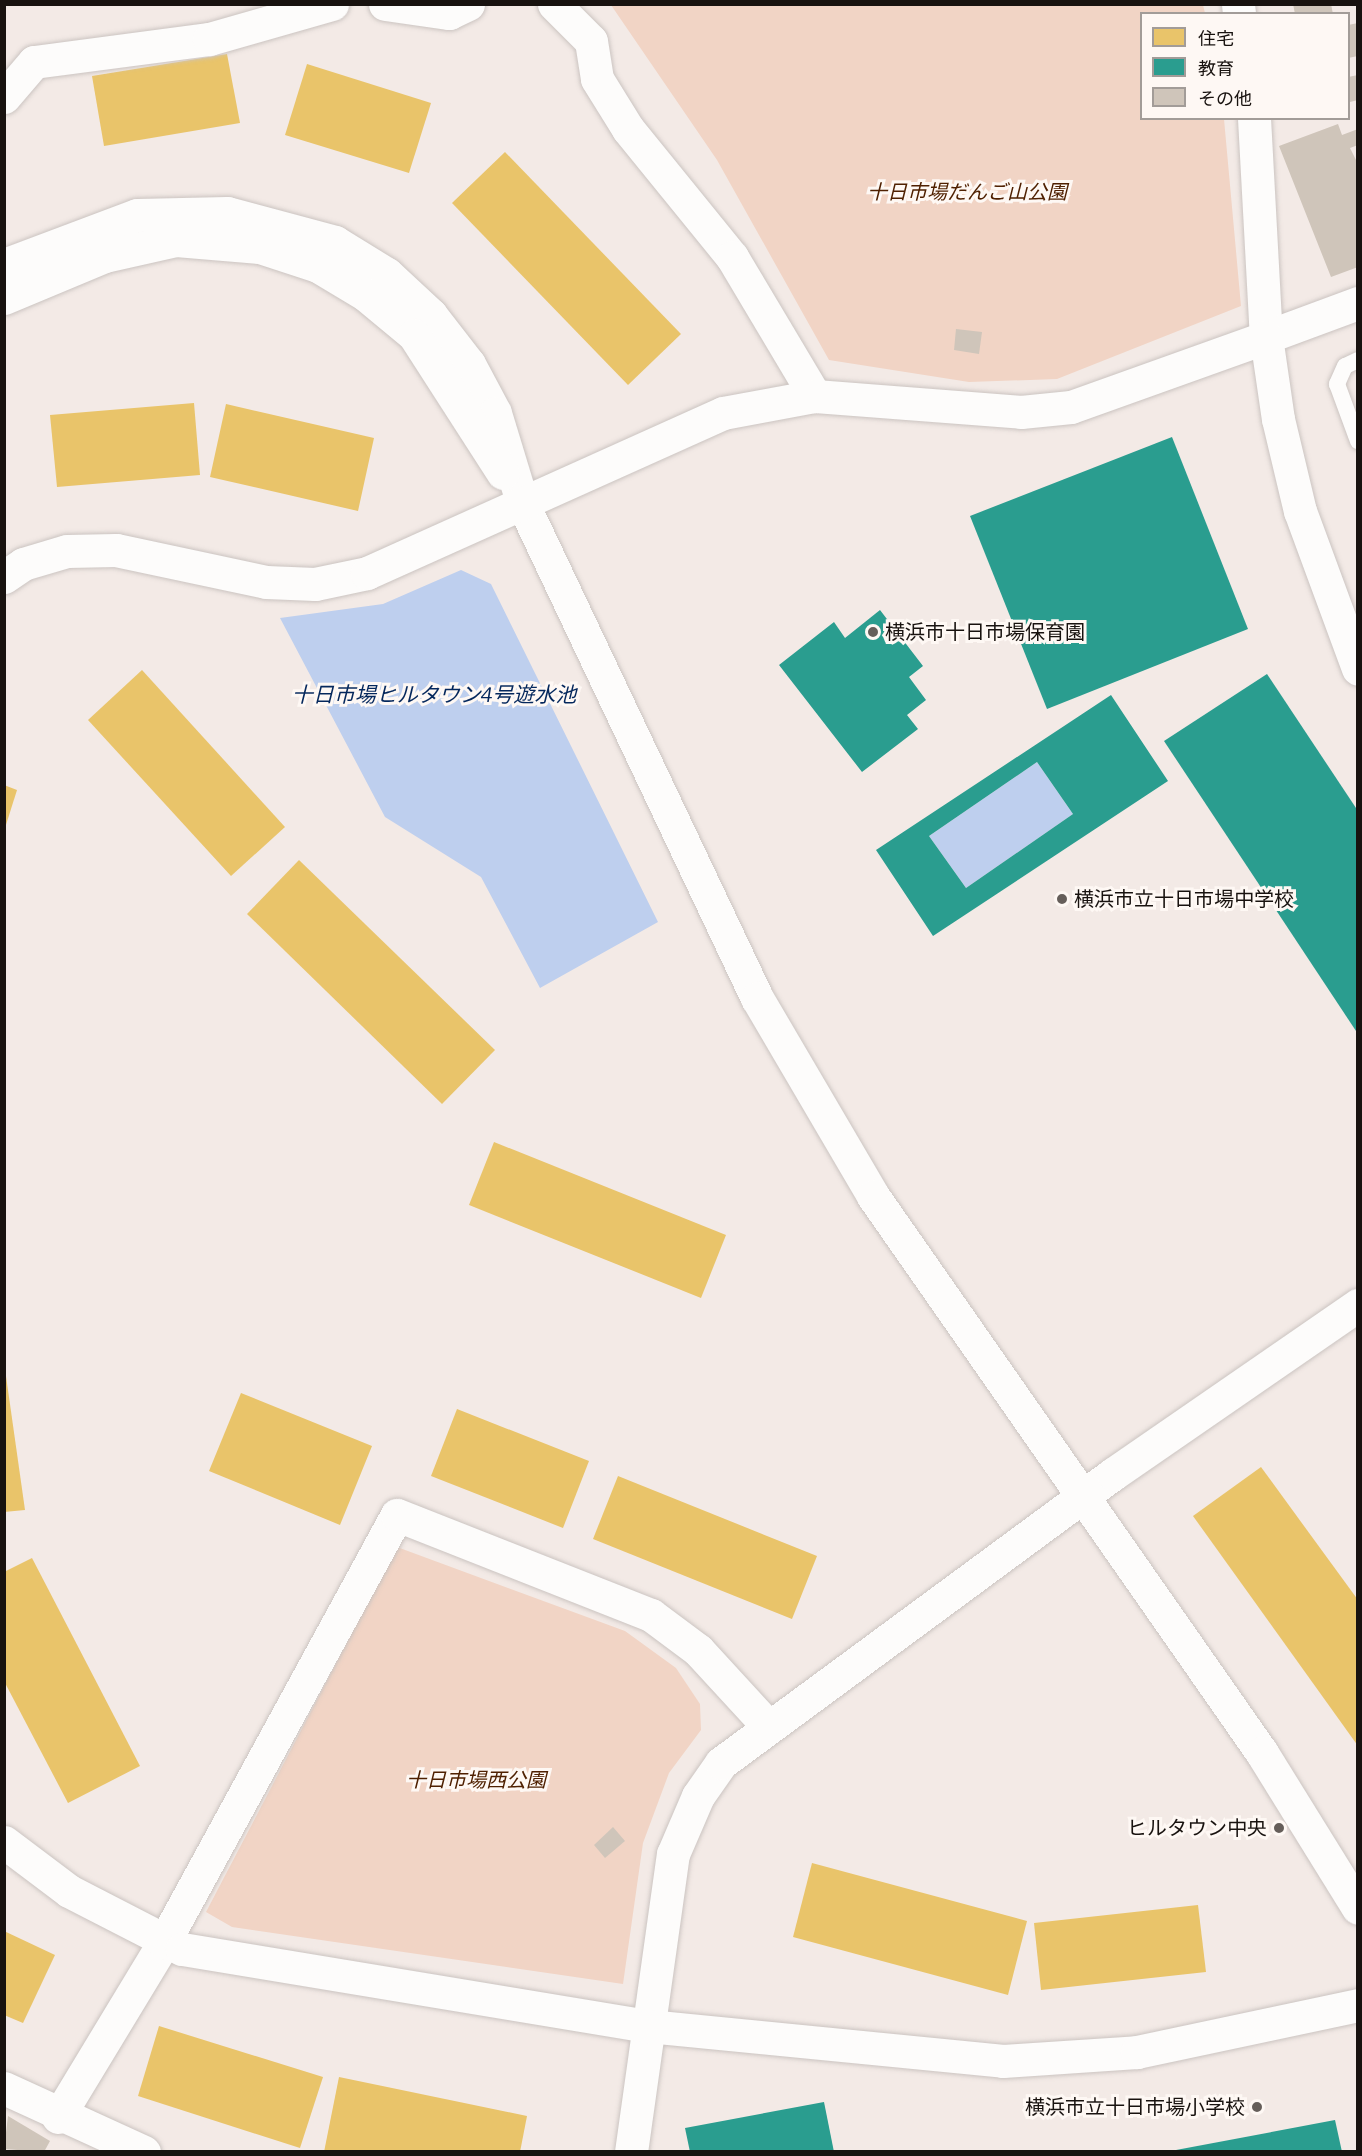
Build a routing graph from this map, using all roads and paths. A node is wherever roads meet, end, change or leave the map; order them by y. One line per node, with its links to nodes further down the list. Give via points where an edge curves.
1 (332, 4): 5 (street, via 209,39 34,62)
2 (385, 4): 3 (street, via 449,14)
3 (468, 4)
4 (554, 4): 12 (street, via 591,41 597,79 628,129 732,257)
5 (4, 97)
6 (1254, 120): 10 (street)
7 (4, 265): 14 (street, via 98,226 177,211 274,222 335,242 387,274 431,315 469,364 495,413)
8 (4, 298): 14 (street, via 105,256 176,240 260,248 318,266 366,295 414,335)
9 (1358, 303): 10 (street)
10 (1266, 337): 12 (street, via 1071,407 1021,412); 16 (street, via 1278,419 1300,511)
11 (1358, 360): 13 (lane, via 1346,366 1337,384)
12 (815, 396): 14 (street, via 723,413)
13 (1358, 441)
14 (522, 502): 15 (street, via 367,573 315,584 266,582 116,550 67,551 23,564); 18 (street, via 757,998 873,1196)
15 (4, 577)
16 (1358, 669)
17 (1358, 1305): 18 (street)
18 (1082, 1496): 19 (street); 21 (street, via 1262,1753)
19 (768, 1726): 22 (street, via 698,1650 651,1615 397,1515); 24 (street, via 721,1763 698,1796 673,1854)
20 (4, 1842): 22 (street, via 69,1891)
21 (1358, 1908)
22 (164, 1942): 24 (street, via 232,1961); 26 (street)
23 (1358, 2005): 24 (street, via 1137,2052 1003,2061 882,2053)
24 (648, 2026): 28 (street)
25 (4, 2088): 26 (street)
26 (58, 2116): 27 (street)
27 (144, 2151)
28 (631, 2151)

